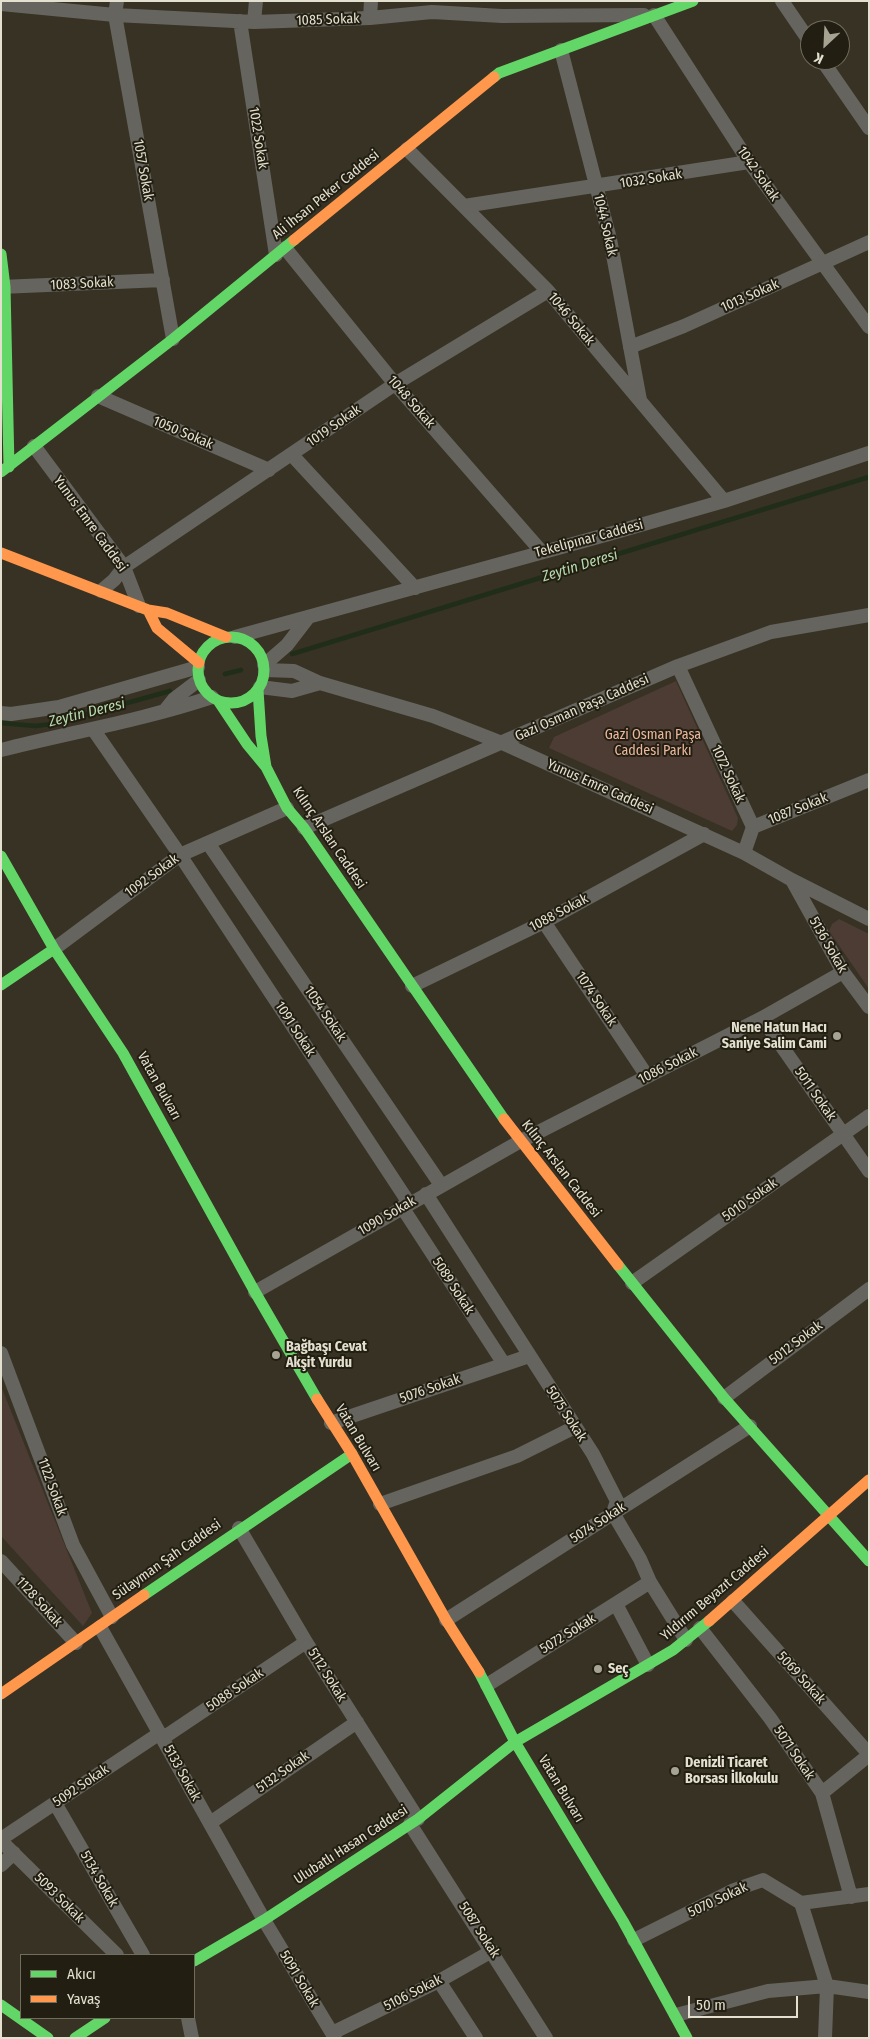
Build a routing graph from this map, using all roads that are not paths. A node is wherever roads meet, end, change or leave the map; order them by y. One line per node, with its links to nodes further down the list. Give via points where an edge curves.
1 (256, 1): 13 (street)
2 (371, 1): 11 (street)
3 (567, 1): 10 (street)
4 (693, 1): 9 (street, Ali İhsan Peker Caddesi)
5 (782, 1): 14 (street)
6 (1, 4): 8 (street, 1085 Sokak)
7 (433, 7): 10 (street, 1085 Sokak); 11 (street, 1085 Sokak)
8 (116, 8): 12 (street, 1085 Sokak); 26 (street, 1057 Sokak)
9 (655, 8): 10 (street, 1085 Sokak); 15 (street, Ali İhsan Peker Caddesi); 19 (street, 1042 Sokak)
10 (569, 16)
11 (370, 18): 13 (street, 1085 Sokak)
12 (240, 21): 13 (street, 1085 Sokak); 23 (street, 1022 Sokak)
13 (254, 22)
14 (800, 27)
15 (561, 50): 18 (street, Ali İhsan Peker Caddesi, via 499,73); 20 (street, 1044 Sokak)
16 (829, 70): 17 (street)
17 (869, 128)
18 (406, 149): 21 (street, 1046 Sokak); 23 (street, Ali İhsan Peker Caddesi)
19 (749, 162): 20 (street, 1032 Sokak); 25 (street, 1042 Sokak)
20 (596, 188): 21 (street, 1032 Sokak); 31 (street, 1044 Sokak, via 610,239)
21 (464, 206): 28 (street, 1046 Sokak)
22 (869, 242): 25 (street, 1013 Sokak)
23 (280, 252): 30 (street, Ali İhsan Peker Caddesi); 32 (street, 1048 Sokak)
24 (1, 254): 27 (street)
25 (822, 264): 29 (street, 1042 Sokak); 31 (street, 1013 Sokak)
26 (162, 280): 27 (street, 1083 Sokak); 30 (street, 1057 Sokak)
27 (3, 287): 38 (street)
28 (548, 291): 32 (street, 1019 Sokak); 34 (street, 1046 Sokak)
29 (869, 327)
30 (173, 339): 33 (street, Ali İhsan Peker Caddesi)
31 (630, 347): 34 (street, 1044 Sokak)
32 (395, 384): 37 (street, 1019 Sokak); 41 (street, 1048 Sokak)
33 (98, 396): 35 (street, Ali İhsan Peker Caddesi); 39 (street, 1050 Sokak)
34 (640, 401): 40 (street, 1046 Sokak)
35 (34, 446): 38 (street, Ali İhsan Peker Caddesi); 43 (street, Yunus Emre Caddesi)
36 (869, 453): 40 (street, Tekelipınar Caddesi)
37 (292, 455): 39 (street, 1019 Sokak); 44 (street)
38 (5, 470)
39 (269, 470): 43 (street, 1019 Sokak)
40 (724, 501): 41 (street, Tekelipınar Caddesi)
41 (541, 551): 44 (street, Tekelipınar Caddesi)
42 (1, 553): 45 (street)
43 (124, 567): 45 (street, 1019 Sokak); 46 (street, Yunus Emre Caddesi)
44 (416, 588): 48 (street, Tekelipınar Caddesi)
45 (101, 591): 46 (street)
46 (144, 608): 49 (street, via 167,613); 52 (street, via 157,628)
47 (869, 615): 50 (street, Gazi Osman Paşa Caddesi, via 771,632)
48 (307, 619): 49 (street, Tekelipınar Caddesi); 51 (street)
49 (230, 637): 51 (street, via 251,643); 52 (street, via 210,644 204,651)
50 (678, 666): 59 (street, Gazi Osman Paşa Caddesi); 64 (street, 1072 Sokak)
51 (264, 667): 53 (street, Yunus Emre Caddesi, via 294,671); 54 (street)
52 (199, 670): 55 (street, via 205,691); 56 (street); 57 (street, via 59,707)
53 (320, 683): 54 (street, via 292,691); 59 (street, Yunus Emre Caddesi, via 433,716)
54 (259, 688): 55 (street, via 252,696 237,703); 61 (street, Kılınç Arslan Caddesi)
55 (216, 699): 56 (street); 61 (street, Kılınç Arslan Caddesi)
56 (166, 709): 58 (street, via 129,722)
57 (1, 713)
58 (93, 729): 60 (street); 69 (street, 1091 Sokak)
59 (502, 743): 65 (street, Gazi Osman Paşa Caddesi); 66 (street, Yunus Emre Caddesi)
60 (1, 750)
61 (266, 767): 63 (street, Kılınç Arslan Caddesi)
62 (869, 780): 64 (street, 1087 Sokak)
63 (288, 808): 65 (street, Kılınç Arslan Caddesi); 67 (street, 1092 Sokak)
64 (753, 827): 68 (street, 1087 Sokak)
65 (304, 828): 77 (street, Kılınç Arslan Caddesi)
66 (704, 834): 68 (street, Yunus Emre Caddesi); 73 (street, 1088 Sokak)
67 (208, 843): 69 (street, 1092 Sokak); 85 (street, 1054 Sokak)
68 (744, 853): 71 (street, Yunus Emre Caddesi)
69 (180, 855): 74 (street, 1092 Sokak); 87 (street, 1091 Sokak)
70 (1, 856): 74 (street, Vatan Bulvarı)
71 (792, 880): 72 (street, Yunus Emre Caddesi); 75 (street, 5136 Sokak)
72 (869, 920)
73 (544, 922): 77 (street, 1088 Sokak); 80 (street, 1074 Sokak)
74 (54, 949): 76 (street); 90 (street, Vatan Bulvarı, via 123,1053)
75 (843, 972): 78 (street, 5136 Sokak); 79 (street, 1086 Sokak)
76 (1, 985)
77 (412, 986): 83 (street, Kılınç Arslan Caddesi)
78 (869, 1007)
79 (762, 1018): 80 (street, 1086 Sokak); 82 (street, 5011 Sokak)
80 (648, 1076): 83 (street, 1086 Sokak)
81 (869, 1116): 82 (street, 5010 Sokak)
82 (843, 1134): 84 (street, 5011 Sokak); 88 (street, 5010 Sokak)
83 (519, 1142): 85 (street, 1090 Sokak); 88 (street, Kılınç Arslan Caddesi)
84 (869, 1171)
85 (442, 1185): 86 (street, 1090 Sokak)
86 (426, 1194): 87 (street, 1090 Sokak); 92 (street, 5075 Sokak)
87 (406, 1205): 90 (street, 1090 Sokak); 93 (street, 5089 Sokak)
88 (632, 1283): 94 (street, Kılınç Arslan Caddesi)
89 (869, 1289): 94 (street, 5012 Sokak)
90 (255, 1292): 95 (street, Vatan Bulvarı)
91 (1, 1353): 109 (street, 1122 Sokak, via 73,1545)
92 (529, 1356): 93 (street, 5076 Sokak); 97 (street, 5075 Sokak)
93 (504, 1364): 95 (street, 5076 Sokak)
94 (724, 1398): 96 (street, Kılınç Arslan Caddesi)
95 (331, 1423): 98 (street, Vatan Bulvarı)
96 (750, 1426): 101 (street, 5074 Sokak); 102 (street, Kılınç Arslan Caddesi)
97 (575, 1427): 100 (street, via 517,1456); 101 (street, 5075 Sokak, via 618,1500)
98 (352, 1454): 100 (street, Vatan Bulvarı); 103 (street, Sülayman Şah Caddesi)
99 (869, 1480): 102 (street, Yıldırım Beyazıt Caddesi)
100 (380, 1504): 110 (street, Vatan Bulvarı)
101 (613, 1512): 106 (street, 5075 Sokak); 110 (street, 5074 Sokak)
102 (828, 1516): 105 (street, Kılınç Arslan Caddesi); 107 (street, Yıldırım Beyazıt Caddesi)
103 (239, 1528): 109 (street, Sülayman Şah Caddesi); 114 (street, 5112 Sokak)
104 (1, 1561): 115 (street, 1128 Sokak)
105 (869, 1561)
106 (650, 1582): 108 (street, 5072 Sokak); 113 (street, 5075 Sokak)
107 (732, 1601): 112 (street, Yıldırım Beyazıt Caddesi); 122 (street, 5069 Sokak)
108 (616, 1604): 116 (street); 117 (street, 5072 Sokak)
109 (112, 1617): 111 (street, Sülayman Şah Caddesi)
110 (446, 1620): 117 (street, Vatan Bulvarı)
111 (100, 1627): 115 (street, Sülayman Şah Caddesi); 120 (street, 5133 Sokak)
112 (700, 1628): 113 (street, Yıldırım Beyazıt Caddesi); 123 (street, 5071 Sokak, via 770,1718)
113 (686, 1640): 116 (street, Yıldırım Beyazıt Caddesi)
114 (306, 1642): 119 (street, 5112 Sokak); 120 (street, 5088 Sokak)
115 (76, 1643): 118 (street, Sülayman Şah Caddesi)
116 (648, 1665): 121 (street, Yıldırım Beyazıt Caddesi)
117 (487, 1685): 121 (street, Vatan Bulvarı)
118 (1, 1694)
119 (357, 1722): 125 (street, 5112 Sokak); 126 (street, 5132 Sokak)
120 (161, 1736): 124 (street, 5092 Sokak); 126 (street, 5133 Sokak)
121 (515, 1742): 125 (street, Ulubatlı Hasan Caddesi); 134 (street, Vatan Bulvarı)
122 (869, 1754): 123 (street)
123 (822, 1793): 131 (street, 5071 Sokak)
124 (55, 1803): 127 (street, 5092 Sokak); 137 (street, 5134 Sokak)
125 (414, 1822): 133 (street, Ulubatlı Hasan Caddesi); 135 (street, 5087 Sokak)
126 (210, 1823): 133 (street, 5133 Sokak)
127 (1, 1840): 128 (street, 5093 Sokak)
128 (14, 1852): 129 (street); 136 (street, 5093 Sokak)
129 (1, 1865)
130 (869, 1894): 131 (street)
131 (851, 1897): 132 (street)
132 (802, 1903): 134 (street, 5070 Sokak, via 762,1880 734,1890); 140 (street)
133 (264, 1920): 138 (street, Ulubatlı Hasan Caddesi); 148 (street, 5091 Sokak)
134 (634, 1940): 143 (street, Vatan Bulvarı)
135 (492, 1950): 139 (street, 5106 Sokak); 153 (street, 5087 Sokak)
136 (116, 1954)
137 (142, 1954)
138 (195, 1960)
139 (439, 1981): 148 (street, 5106 Sokak); 152 (street)
140 (827, 1986): 141 (street); 143 (street, via 768,1991); 155 (street)
141 (869, 1992)
142 (1, 2005): 144 (street)
143 (676, 2015): 154 (street, Vatan Bulvarı)
144 (20, 2018)
145 (21, 2019): 149 (street)
146 (104, 2019): 150 (street)
147 (188, 2019): 151 (street)
148 (333, 2036)
149 (48, 2038)
150 (75, 2038)
151 (192, 2038)
152 (476, 2038)
153 (546, 2038)
154 (687, 2038)
155 (825, 2038)

